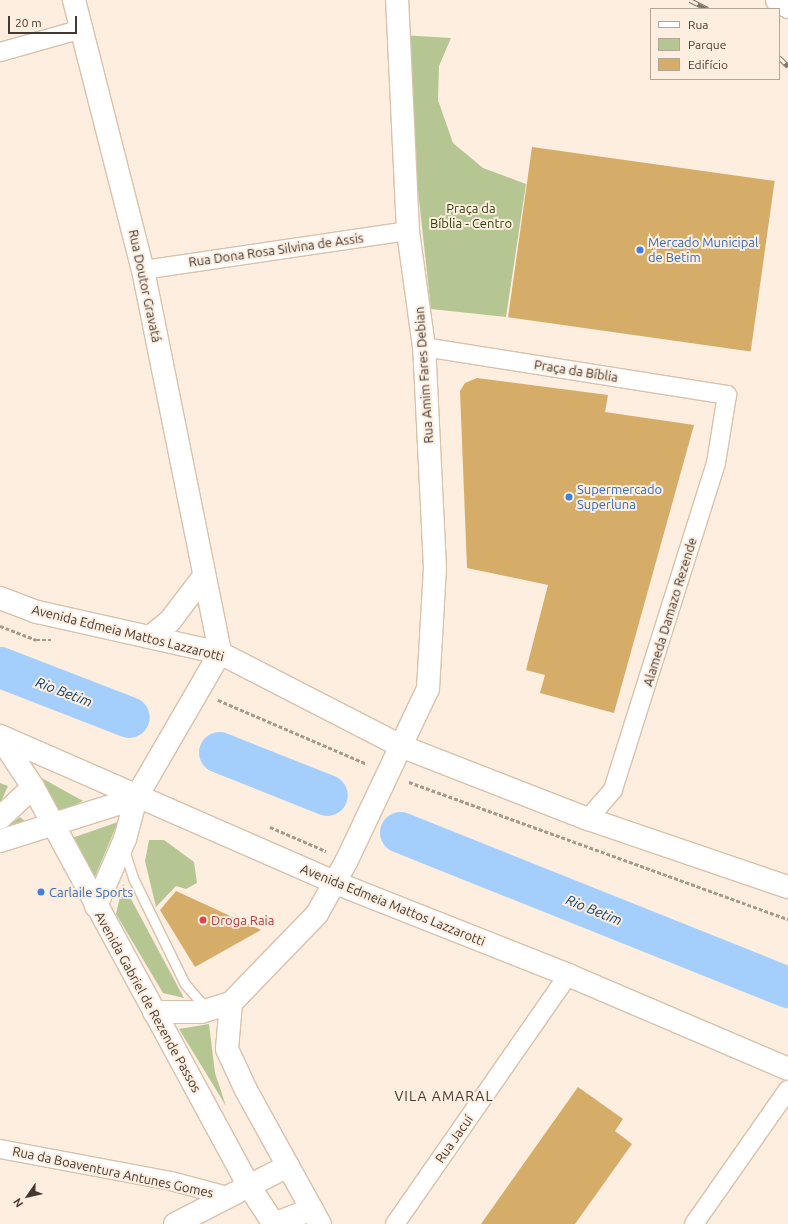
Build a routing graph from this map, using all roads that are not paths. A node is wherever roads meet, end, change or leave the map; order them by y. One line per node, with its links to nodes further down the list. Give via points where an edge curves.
1 (74, 0): 5 (main road, Rua Doutor Gravatá)
2 (397, 0): 7 (main road, Rua Amim Fares Debian)
3 (777, 0): 4 (main road)
4 (788, 8)
5 (82, 29): 6 (street); 8 (main road, Rua Doutor Gravatá)
6 (0, 52)
7 (408, 231): 8 (street, Rua Dona Rosa Silvina de Assis); 9 (main road, Rua Amim Fares Debian)
8 (143, 270): 11 (main road, Rua Doutor Gravatá)
9 (424, 347): 10 (street, Praça da Bíblia); 16 (main road, Rua Amim Fares Debian, via 434,568 428,689)
10 (727, 395): 20 (street, Alameda Damazo Rezende, via 716,463 613,790)
11 (204, 576): 13 (main road, via 170,621); 14 (main road, Rua Doutor Gravatá)
12 (0, 598): 13 (main road, Avenida Edmeia Mattos Lazzarotti, via 37,612)
13 (150, 637): 14 (main road, Avenida Edmeia Mattos Lazzarotti)
14 (220, 653): 16 (main road, Avenida Edmeia Mattos Lazzarotti); 18 (main road)
15 (3, 745): 17 (main road, Avenida Gabriel de Rezende Passos); 18 (main road, Avenida Edmeia Mattos Lazzarotti)
16 (403, 747): 20 (main road, Avenida Edmeia Mattos Lazzarotti); 24 (main road, Rua Amim Fares Debian)
17 (33, 787): 19 (main road); 21 (main road, Avenida Gabriel de Rezende Passos)
18 (136, 798): 21 (main road); 22 (main road); 24 (main road, Avenida Edmeia Mattos Lazzarotti)
19 (0, 818)
20 (588, 819): 25 (main road, Avenida Edmeia Mattos Lazzarotti)
21 (55, 826): 23 (main road); 26 (main road, Avenida Gabriel de Rezende Passos)
22 (125, 839): 26 (main road); 29 (lane, via 125,861 136,885 185,984)
23 (0, 841)
24 (336, 883): 27 (main road, Avenida Edmeia Mattos Lazzarotti); 28 (main road, Rua Amim Fares Debian, via 317,914)
25 (788, 887)
26 (96, 906): 30 (main road, Avenida Gabriel de Rezende Passos)
27 (568, 975): 31 (main road, Avenida Edmeia Mattos Lazzarotti); 40 (street, Rua Jacuí)
28 (231, 1003): 29 (main road); 34 (main road, via 227,1049)
29 (208, 1010): 30 (main road)
30 (154, 1012): 35 (main road, Avenida Gabriel de Rezende Passos)
31 (788, 1069)
32 (788, 1090): 41 (street)
33 (0, 1149): 36 (street, Rua da Boaventura Antunes Gomes, via 171,1181)
34 (288, 1166): 35 (main road); 37 (main road)
35 (248, 1186): 36 (main road); 39 (main road, Avenida Gabriel de Rezende Passos)
36 (227, 1196): 38 (main road)
37 (316, 1217): 39 (main road)
38 (175, 1224)
39 (274, 1224)
40 (395, 1224)
41 (694, 1224)

